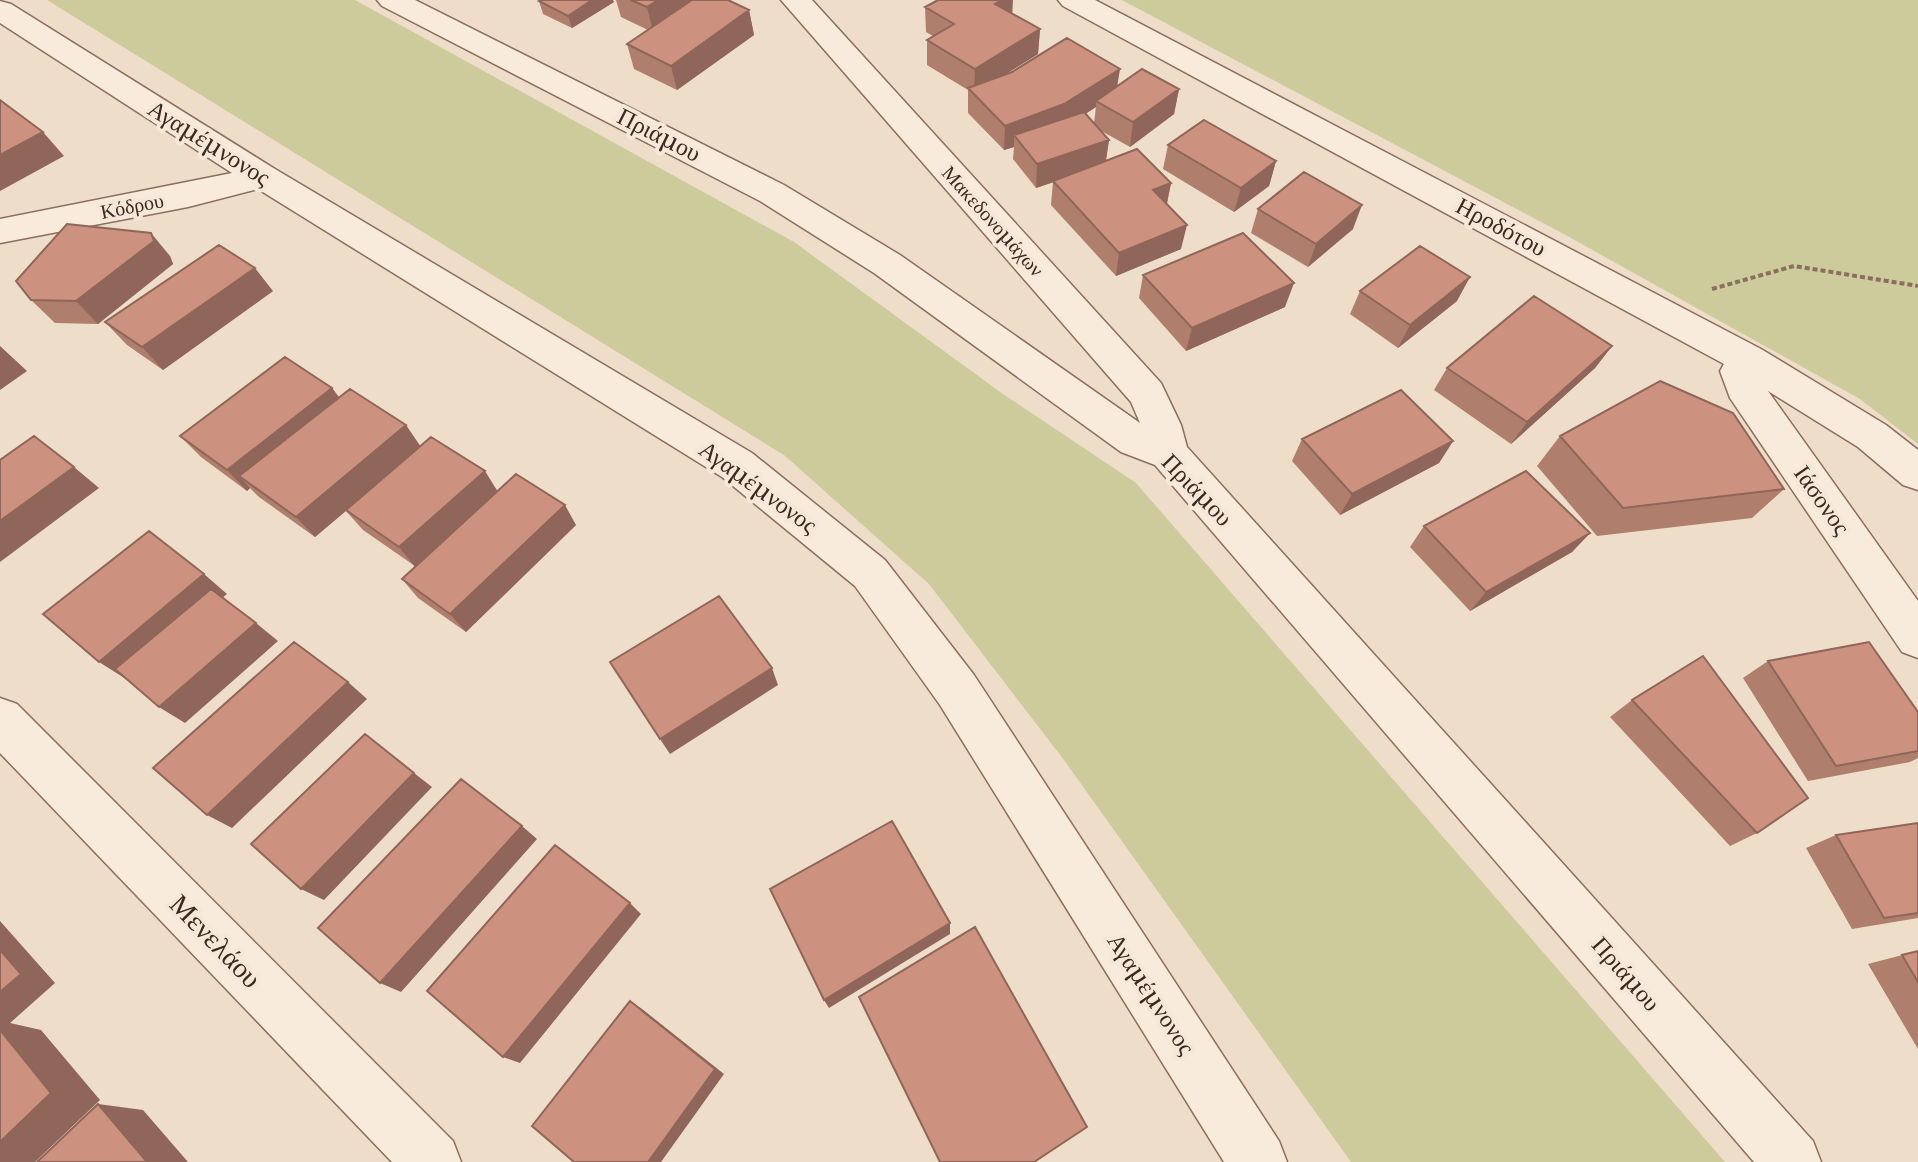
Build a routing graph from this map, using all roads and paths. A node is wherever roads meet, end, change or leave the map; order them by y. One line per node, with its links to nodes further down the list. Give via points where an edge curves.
1 (392, 0): 10 (street, Πριάμου, via 772,193 900,273 1135,441)
2 (796, 0): 10 (street, Μακεδονομάχων, via 1147,394)
3 (1073, 0): 8 (street, Ηροδότου)
4 (0, 10): 5 (street, Αγαμέμνονος)
5 (263, 177): 6 (street, Κόδρου); 15 (street, Αγαμέμνονος, via 737,465 870,573 957,690)
6 (0, 231)
7 (1918, 286): 8 (path, via 1794,266 1684,294)
8 (1661, 311): 9 (street, Ηροδότου)
9 (1747, 359): 11 (street, Ηροδότου, via 1872,436); 12 (street, Ιάσονος, via 1739,371 1744,387)
10 (1169, 454): 16 (street, Πριάμου)
11 (1918, 473)
12 (1918, 638)
13 (0, 720): 14 (street, Μενελάου)
14 (432, 1162)
15 (1258, 1162)
16 (1792, 1162)

